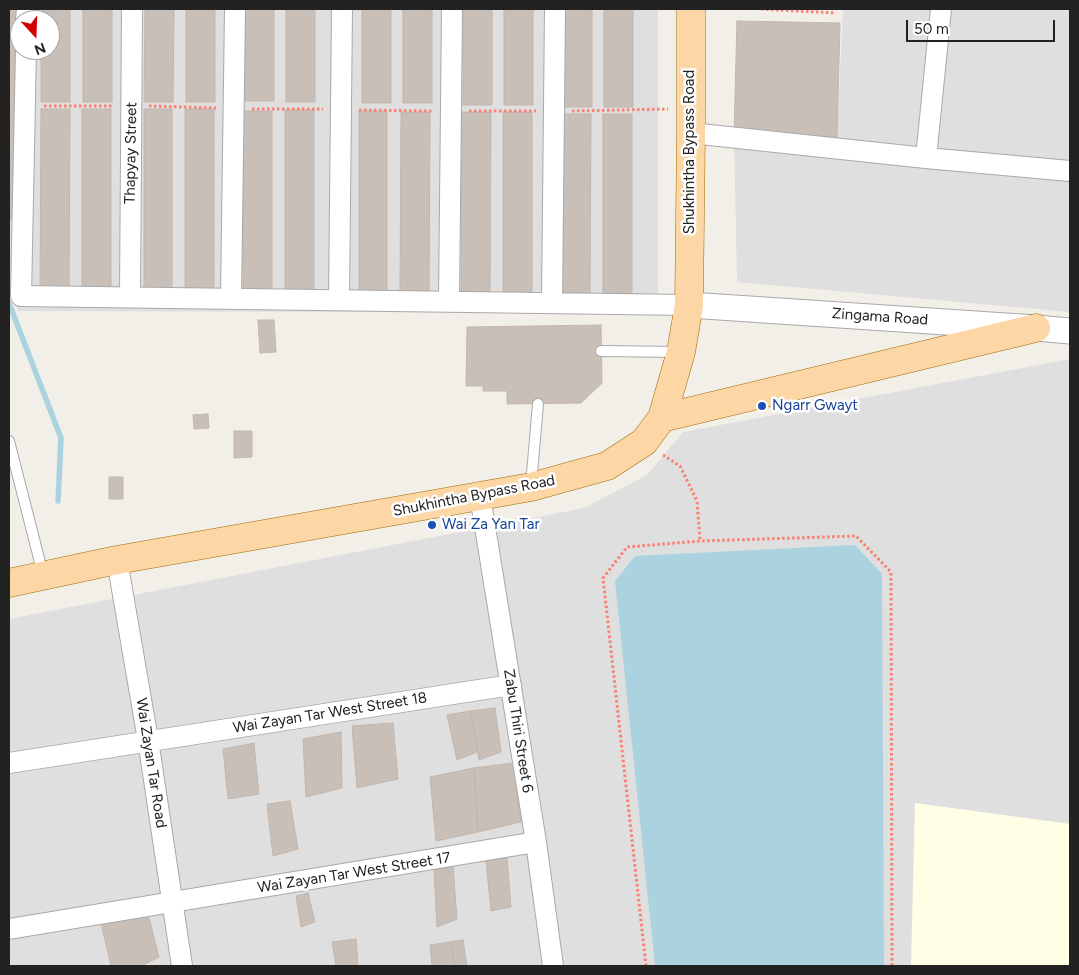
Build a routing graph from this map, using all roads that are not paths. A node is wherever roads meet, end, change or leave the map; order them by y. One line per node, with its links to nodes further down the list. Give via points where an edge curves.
1 (132, 9): 12 (street, Thapyay Street)
2 (235, 9): 13 (street)
3 (342, 9): 14 (street)
4 (452, 9): 15 (street)
5 (555, 9): 16 (street)
6 (690, 9): 9 (main road, Shukhintha Bypass Road)
7 (941, 9): 10 (street)
8 (26, 60): 12 (street, via 21,296)
9 (691, 133): 10 (street); 17 (main road, Shukhintha Bypass Road)
10 (926, 158): 11 (street)
11 (1070, 171)
12 (130, 297): 13 (street)
13 (231, 298): 14 (street)
14 (339, 300): 15 (street)
15 (449, 302): 16 (street)
16 (552, 303): 17 (street)
17 (689, 305): 18 (street, Zingama Road); 21 (main road, Shukhintha Bypass Road)
18 (1036, 328): 19 (street, Zingama Road); 23 (main road)
19 (1070, 331)
20 (601, 351): 21 (lane)
21 (681, 352): 23 (main road, Shukhintha Bypass Road)
22 (538, 404): 25 (lane)
23 (662, 418): 25 (main road, Shukhintha Bypass Road, via 644,442 607,466)
24 (9, 442): 28 (lane)
25 (531, 487): 26 (main road, Shukhintha Bypass Road)
26 (480, 496): 27 (main road, Shukhintha Bypass Road); 30 (street, Zabu Thiri Street 6)
27 (117, 560): 28 (main road, Shukhintha Bypass Road); 31 (street, Wai Zayan Tar Road)
28 (43, 576): 29 (main road, Shukhintha Bypass Road)
29 (9, 583)
30 (511, 686): 31 (street, Wai Zayan Tar West Street 18); 33 (street, Zabu Thiri Street 6)
31 (148, 740): 32 (street, Wai Zayan Tar West Street 18); 34 (street, Wai Zayan Tar Road)
32 (9, 763)
33 (536, 842): 34 (street, Wai Zayan Tar West Street 17); 37 (street, Zabu Thiri Street 6)
34 (172, 903): 35 (street, Wai Zayan Tar West Street 17); 36 (street, Wai Zayan Tar Road)
35 (9, 929)
36 (182, 966)
37 (553, 966)

